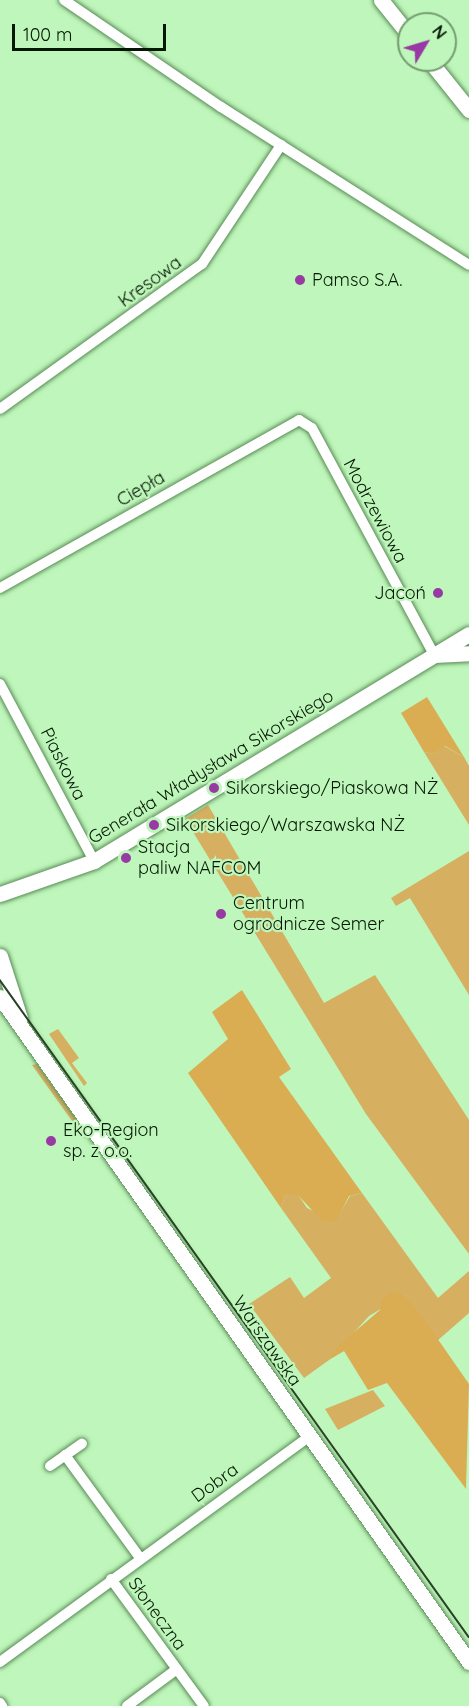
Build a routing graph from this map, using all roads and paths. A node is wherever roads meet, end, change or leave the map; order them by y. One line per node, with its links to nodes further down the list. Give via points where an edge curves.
1 (64, 0): 6 (street)
2 (381, 0): 3 (main road)
3 (397, 20)
4 (439, 72): 5 (main road)
5 (469, 110)
6 (281, 145): 7 (street); 8 (street, Kresowa, via 202,264)
7 (469, 265)
8 (0, 409)
9 (299, 420): 10 (street, Ciepła); 13 (street, Modrzewiowa, via 312,428)
10 (0, 588)
11 (469, 634): 13 (main road, Generała Władysława Sikorskiego)
12 (469, 653): 13 (main road, Generała Władysława Sikorskiego)
13 (434, 655): 15 (main road, Generała Władysława Sikorskiego)
14 (0, 684): 15 (street, Piaskowa)
15 (94, 861): 16 (main road, Generała Władysława Sikorskiego)
16 (2, 894)
17 (0, 957): 19 (main road, Warszawska)
18 (0, 997): 19 (main road, Warszawska)
19 (31, 1043): 20 (main road, Warszawska)
20 (310, 1436): 24 (street, Dobra); 27 (main road, Warszawska)
21 (82, 1444): 22 (street)
22 (65, 1455): 23 (street); 24 (street)
23 (50, 1466)
24 (140, 1558): 25 (street, Dobra)
25 (111, 1579): 26 (street, Dobra); 28 (street, Słoneczna)
26 (0, 1662)
27 (469, 1662)
28 (177, 1669): 29 (street, Słoneczna); 30 (street, Słoneczna)
29 (127, 1706)
30 (204, 1706)

